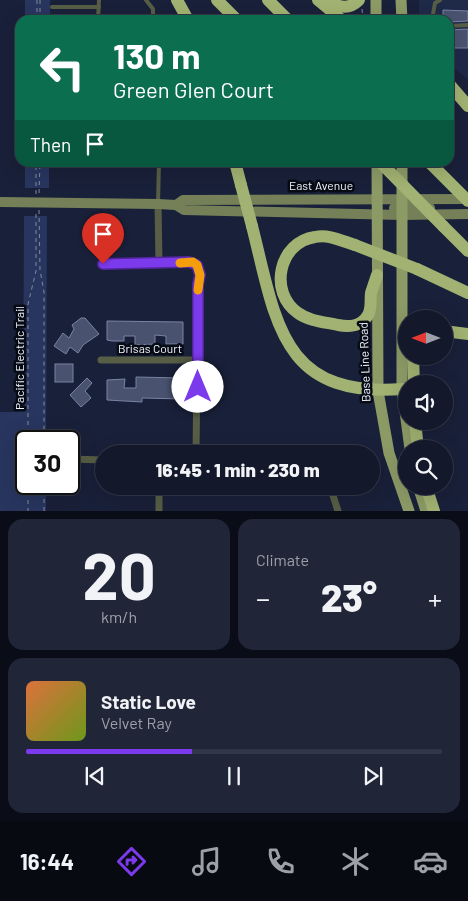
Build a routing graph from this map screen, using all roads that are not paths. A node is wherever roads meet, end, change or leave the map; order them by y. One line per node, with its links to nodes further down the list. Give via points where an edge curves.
1 (99, 0): 13 (lane)
2 (146, 0): 15 (lane, via 153,9)
3 (177, 0): 16 (highway)
4 (217, 0): 17 (highway)
5 (268, 0): 18 (highway)
6 (318, 0): 19 (highway)
7 (328, 0): 11 (highway, via 346,8)
8 (376, 0): 20 (main road)
9 (401, 0): 21 (main road)
10 (440, 0): 22 (lane, via 435,3)
11 (360, 4)
12 (52, 7): 13 (lane)
13 (98, 7): 14 (lane)
14 (98, 15)
15 (153, 15)
16 (185, 15)
17 (232, 15)
18 (283, 15)
19 (336, 15)
20 (376, 15)
21 (402, 15)
22 (434, 15)
23 (468, 25): 24 (lane)
24 (454, 26)
25 (454, 90): 26 (highway)
26 (468, 106)
27 (159, 167): 35 (lane)
28 (236, 167): 52 (highway, bridge, via 278,326 296,356 326,380)
29 (378, 167): 37 (main road, Base Line Road)
30 (383, 167): 41 (highway, bridge)
31 (402, 167): 38 (main road)
32 (434, 167): 33 (highway, bridge)
33 (468, 200): 38 (main road, East Avenue)
34 (0, 202): 35 (main road, East Avenue)
35 (158, 204): 36 (main road, East Avenue); 42 (street)
36 (176, 205): 37 (main road, East Avenue, via 184,210); 37 (main road, East Avenue, via 183,200)
37 (377, 207): 38 (main road, East Avenue); 38 (main road, East Avenue); 44 (main road, Base Line Road)
38 (401, 207): 39 (main road); 40 (main road, East Avenue); 50 (main road)
39 (468, 208)
40 (468, 214)
41 (468, 251)
42 (159, 263): 43 (street); 49 (street, via 189,262 197,265 200,275)
43 (103, 264)
44 (377, 275): 45 (highway, bridge, via 369,314 350,326 304,317 293,309 281,283 284,260 293,248 304,240 322,236 417,269); 52 (main road, Base Line Road)
45 (468, 293)
46 (453, 332): 47 (highway)
47 (468, 334)
48 (101, 360): 49 (street, Brisas Court)
49 (198, 360): 53 (street)
50 (408, 375)
51 (398, 388): 52 (highway)
52 (378, 391): 62 (main road, Base Line Road, via 389,453)
53 (196, 445)
54 (80, 459): 55 (street)
55 (95, 460)
56 (159, 495): 60 (street)
57 (333, 495): 61 (street)
58 (421, 495): 63 (main road)
59 (429, 495): 64 (highway)
60 (159, 511)
61 (338, 511)
62 (410, 511)
63 (426, 511)
64 (434, 511)

